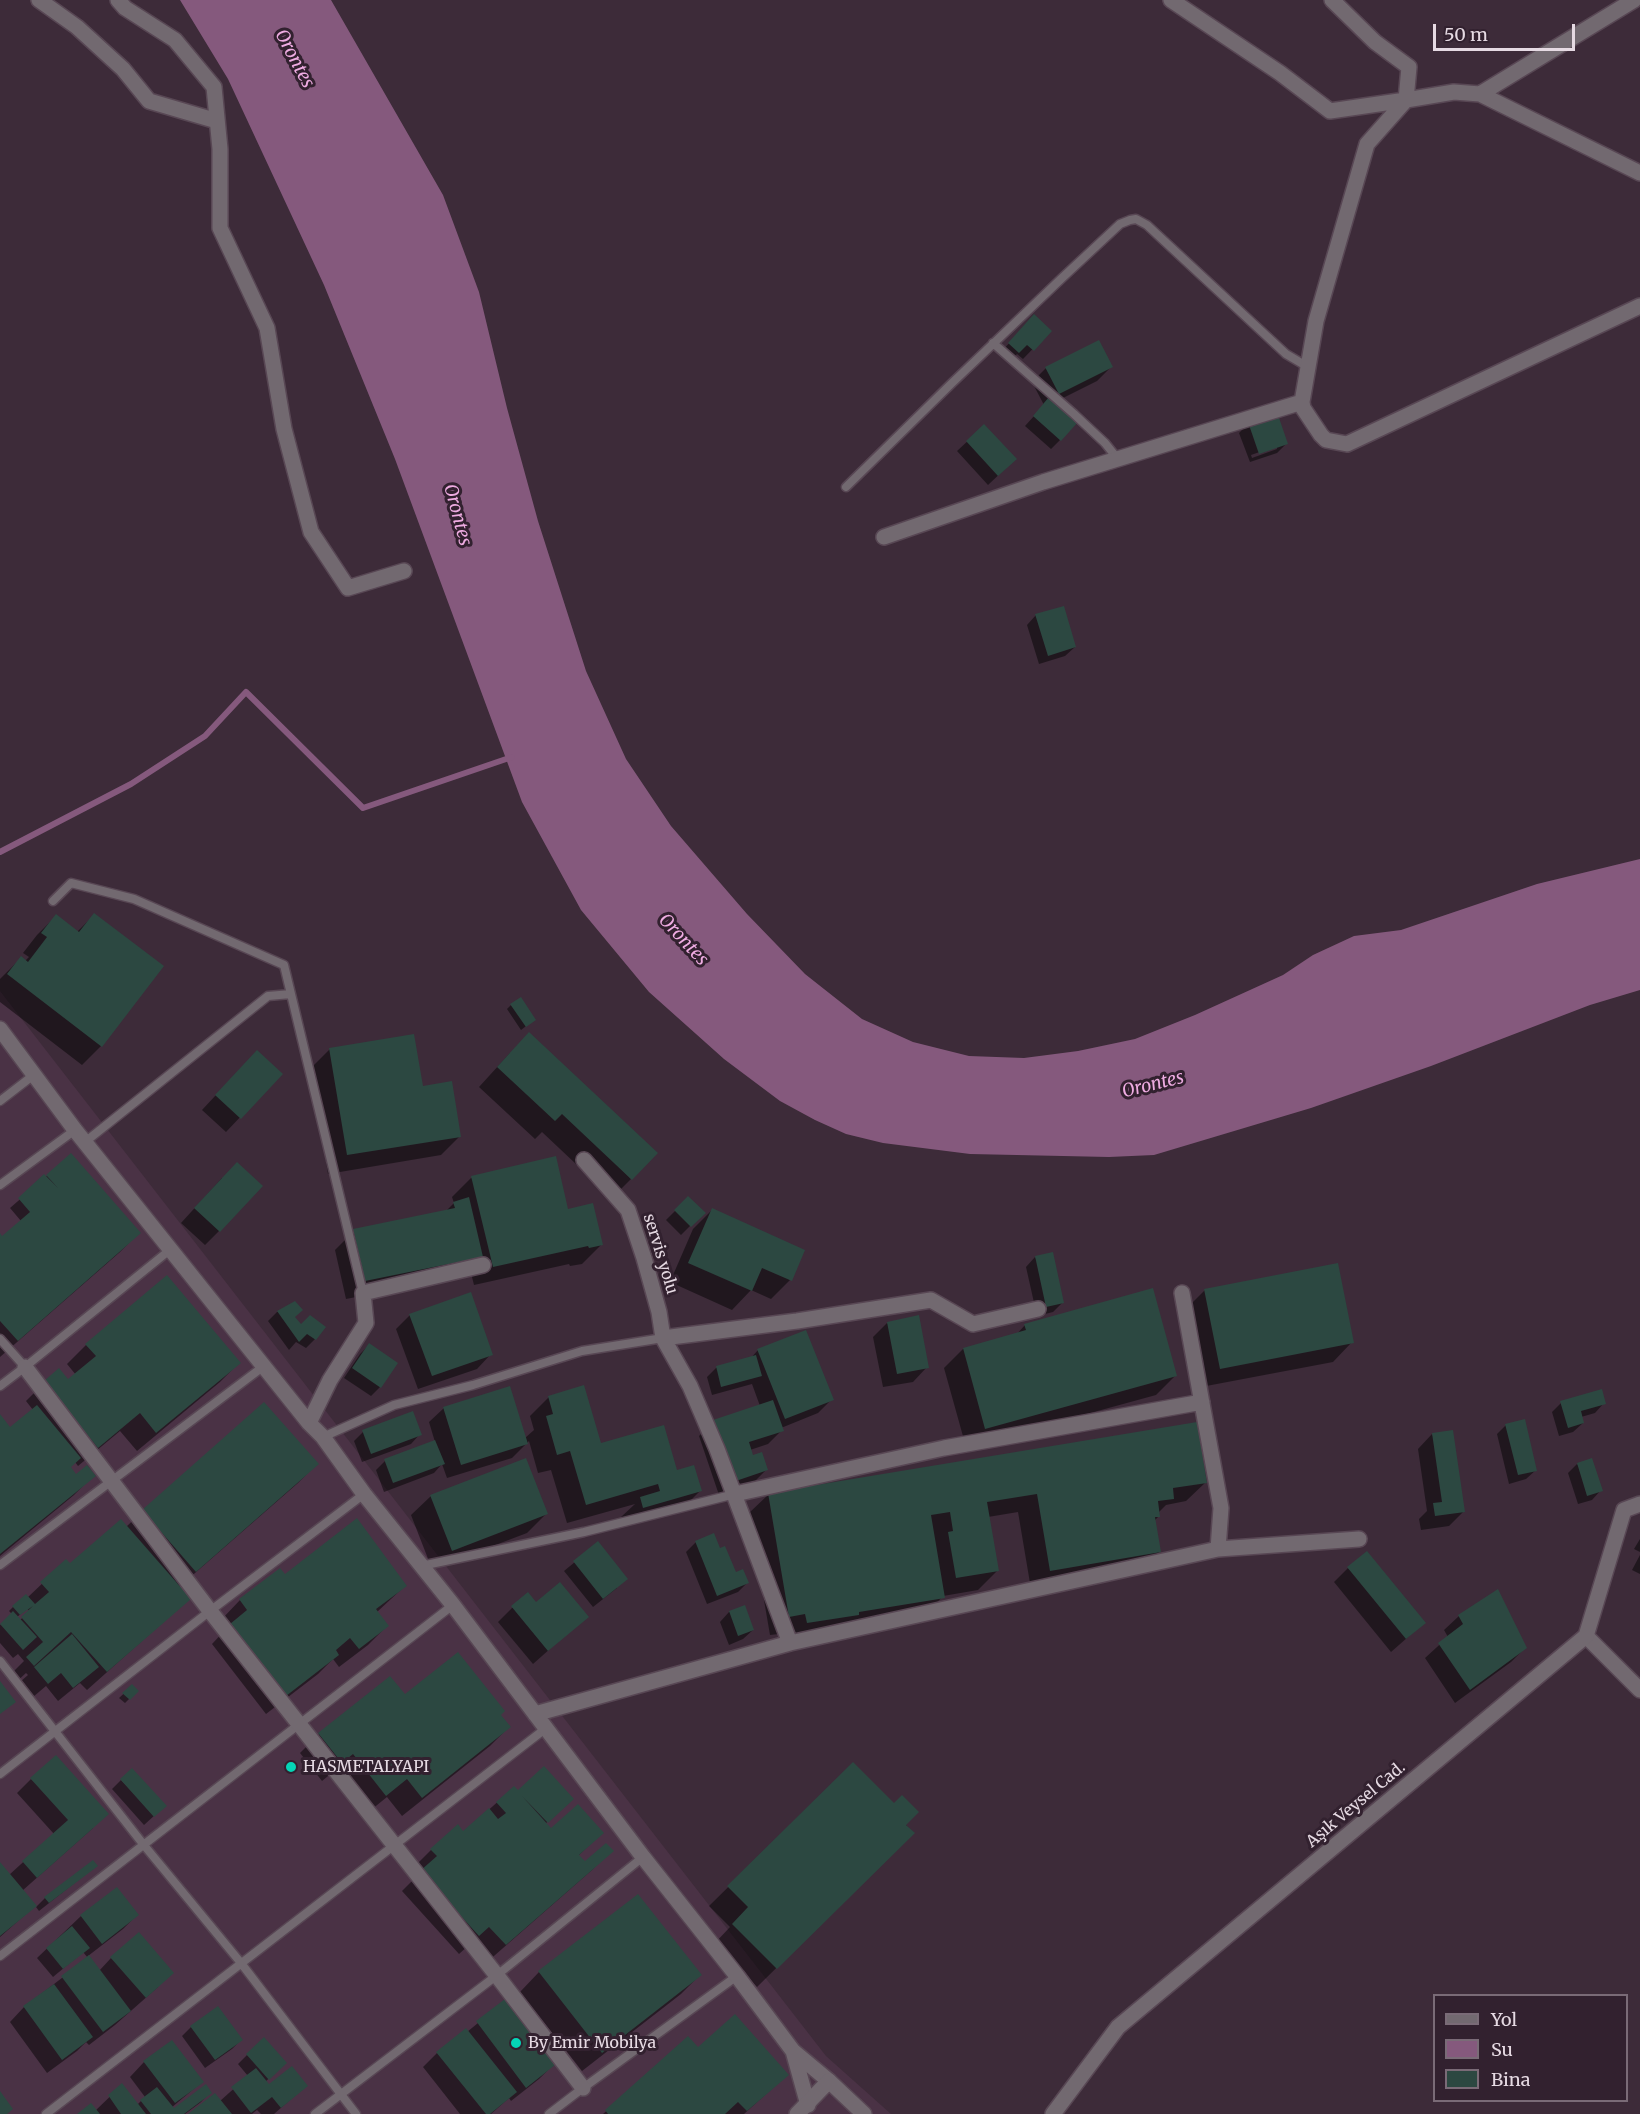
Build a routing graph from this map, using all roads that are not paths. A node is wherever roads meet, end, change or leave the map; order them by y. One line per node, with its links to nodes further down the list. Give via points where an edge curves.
1 (39, 0): 8 (street, via 77,27 123,69 149,101)
2 (118, 0): 8 (street, via 175,40 214,87)
3 (1170, 0): 7 (street, via 1330,111)
4 (1332, 0): 7 (street, via 1408,68)
5 (1634, 0): 6 (street)
6 (1480, 94): 7 (street, via 1454,92); 9 (street)
7 (1406, 100): 12 (street, via 1367,144 1316,321)
8 (217, 121): 17 (street, via 220,228 267,328 284,429 310,532 348,588)
9 (1640, 173)
10 (1640, 306): 13 (street, via 1347,444 1326,440 1317,432)
11 (993, 344): 12 (lane, via 1120,224 1136,219 1286,354); 14 (lane, via 1074,414); 15 (lane)
12 (1308, 368): 13 (street)
13 (1302, 402): 14 (street)
14 (1117, 458): 16 (street)
15 (846, 487)
16 (884, 537)
17 (405, 571)
18 (52, 901): 19 (lane, via 71,883 134,899 284,965)
19 (291, 994): 23 (lane, via 268,996); 28 (lane)
20 (0, 1029): 21 (street)
21 (35, 1074): 22 (lane); 23 (street)
22 (0, 1101)
23 (80, 1136): 25 (lane); 26 (street)
24 (584, 1160): 31 (street, servis yolu, via 628,1210)
25 (0, 1185)
26 (171, 1249): 33 (street); 34 (lane)
27 (483, 1265): 28 (street)
28 (363, 1293): 37 (street, via 366,1323 330,1380)
29 (1182, 1293): 36 (street)
30 (1038, 1309): 31 (street, via 973,1324 931,1300)
31 (663, 1338): 38 (lane, via 582,1351 394,1405); 41 (street, servis yolu, via 690,1386)
32 (0, 1339): 34 (lane)
33 (264, 1366): 37 (street); 39 (lane)
34 (25, 1367): 35 (lane); 39 (street)
35 (0, 1386)
36 (1202, 1402): 41 (street, via 944,1448); 44 (street, via 1221,1508)
37 (309, 1423): 38 (street)
38 (323, 1437): 40 (street)
39 (110, 1482): 45 (lane); 48 (street)
40 (364, 1494): 46 (street); 48 (lane)
41 (735, 1494): 46 (lane, via 584,1532); 50 (street, servis yolu)
42 (1640, 1504): 49 (street, via 1624,1510)
43 (1359, 1539): 44 (street)
44 (1218, 1549): 50 (street)
45 (0, 1565)
46 (421, 1566): 47 (street)
47 (453, 1605): 53 (street); 54 (lane)
48 (210, 1611): 54 (street); 56 (lane)
49 (1586, 1636): 52 (street); 75 (street, Aşık Veysel Cad., via 1118,2027)
50 (790, 1643): 53 (street)
51 (0, 1661): 56 (lane)
52 (1640, 1690)
53 (535, 1714): 55 (street)
54 (299, 1723): 58 (lane); 59 (street)
55 (546, 1729): 59 (lane); 60 (street)
56 (55, 1731): 57 (lane); 58 (lane)
57 (0, 1774)
58 (143, 1844): 61 (lane); 62 (lane)
59 (394, 1847): 62 (lane); 63 (street)
60 (643, 1857): 63 (lane); 64 (street)
61 (0, 1956)
62 (242, 1963): 68 (lane); 70 (lane)
63 (496, 1976): 67 (street); 68 (lane)
64 (737, 1976): 65 (street); 67 (lane)
65 (793, 2051): 66 (street); 69 (street)
66 (830, 2081): 69 (street); 74 (street)
67 (583, 2088): 73 (lane)
68 (340, 2095): 71 (lane); 72 (lane)
69 (807, 2111)
70 (46, 2114)
71 (315, 2114)
72 (356, 2114)
73 (549, 2114)
74 (864, 2114)
75 (1053, 2114)

